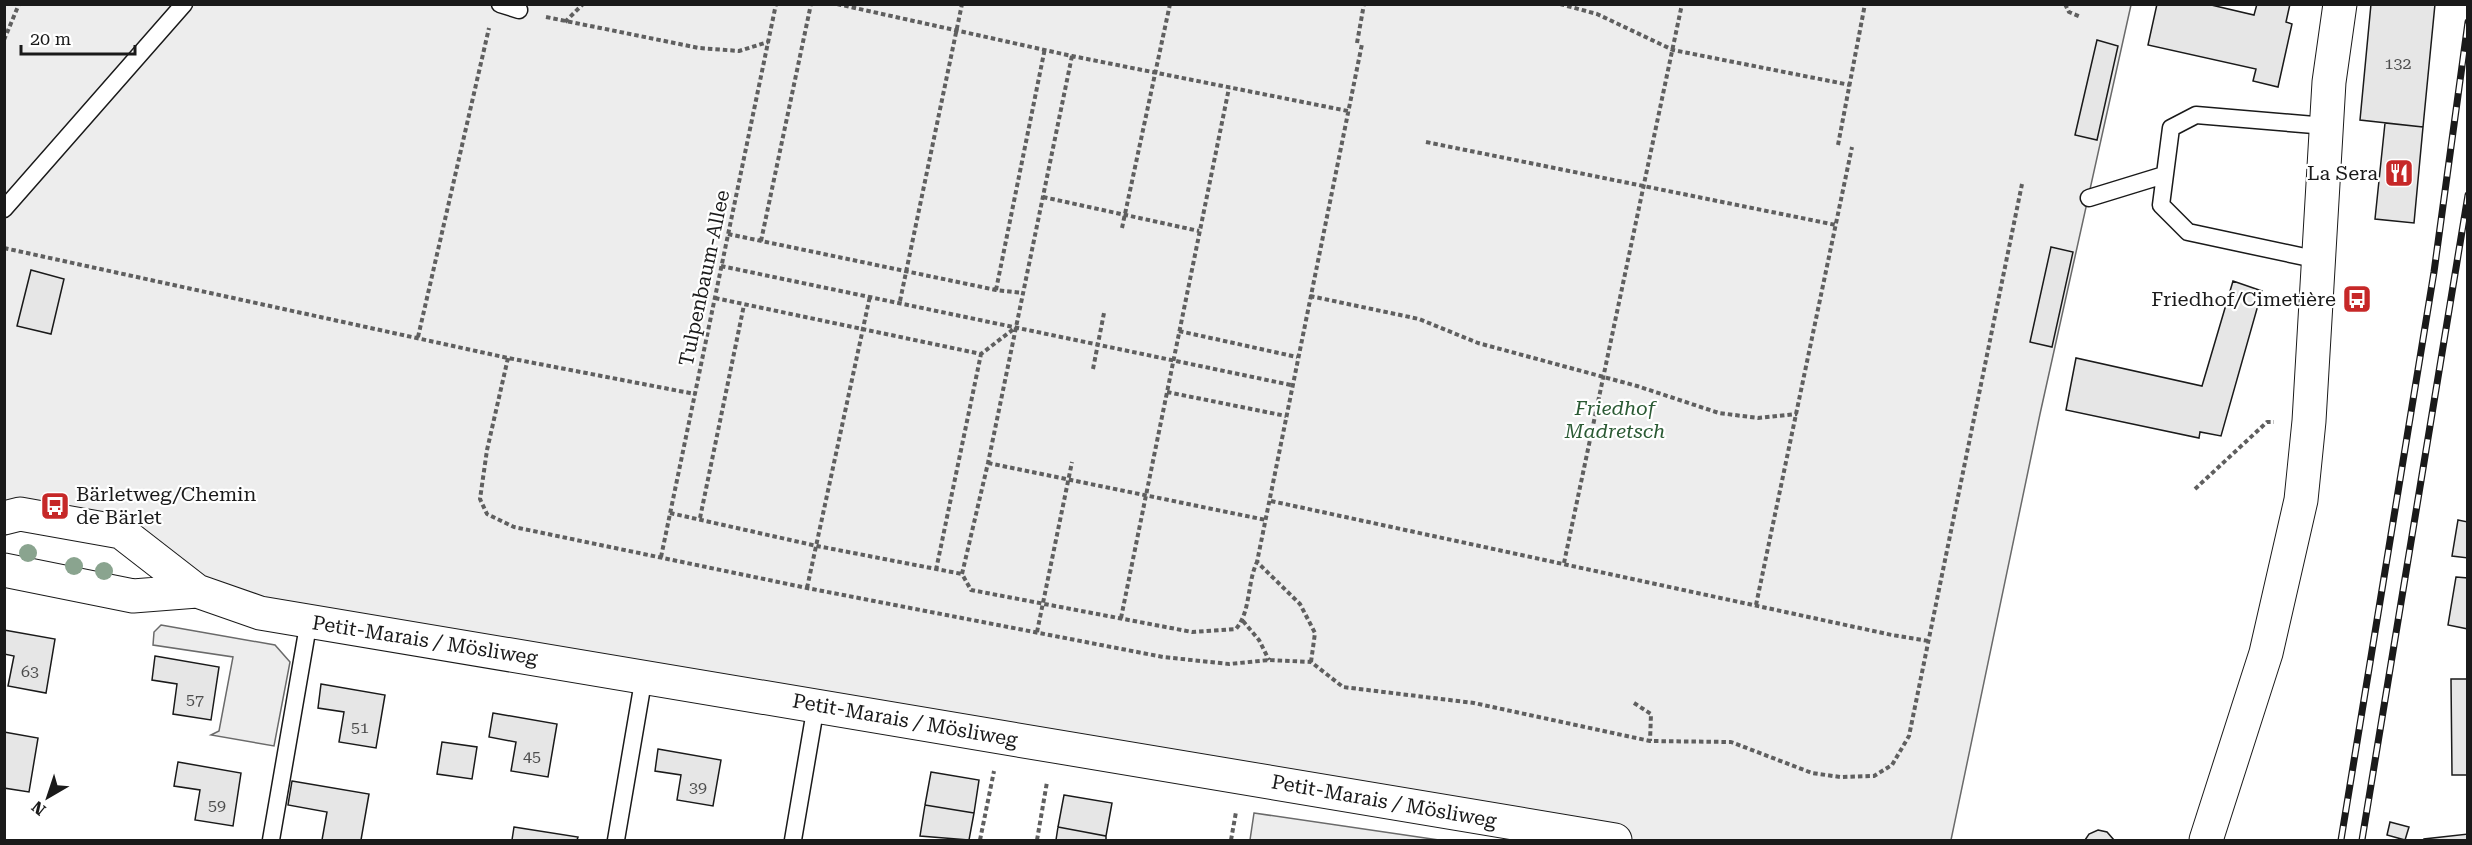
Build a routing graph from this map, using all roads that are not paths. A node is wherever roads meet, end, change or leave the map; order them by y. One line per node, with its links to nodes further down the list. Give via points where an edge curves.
1 (184, 4): 8 (lane)
2 (2340, 4): 5 (street)
3 (496, 10): 4 (lane)
4 (519, 10)
5 (2326, 126): 6 (lane, via 2196,115 2171,128); 9 (street)
6 (2164, 175): 7 (lane); 9 (lane, via 2161,205 2188,232)
7 (2089, 198)
8 (4, 209)
9 (2319, 260): 20 (street, via 2301,500 2266,653)
10 (4, 518): 12 (street, Petit-Marais / Mösliweg, via 20,514 121,532)
11 (4, 570): 12 (street, Petit-Marais / Mösliweg, via 133,596)
12 (197, 591): 13 (street, Petit-Marais / Mösliweg, via 260,613)
13 (309, 620): 14 (street, Petit-Marais / Mösliweg); 16 (lane)
14 (644, 676): 15 (street, Petit-Marais / Mösliweg); 17 (lane)
15 (816, 705): 18 (lane); 19 (street, Petit-Marais / Mösliweg)
16 (271, 840)
17 (616, 840)
18 (793, 840)
19 (1615, 840)
20 (2206, 840)

